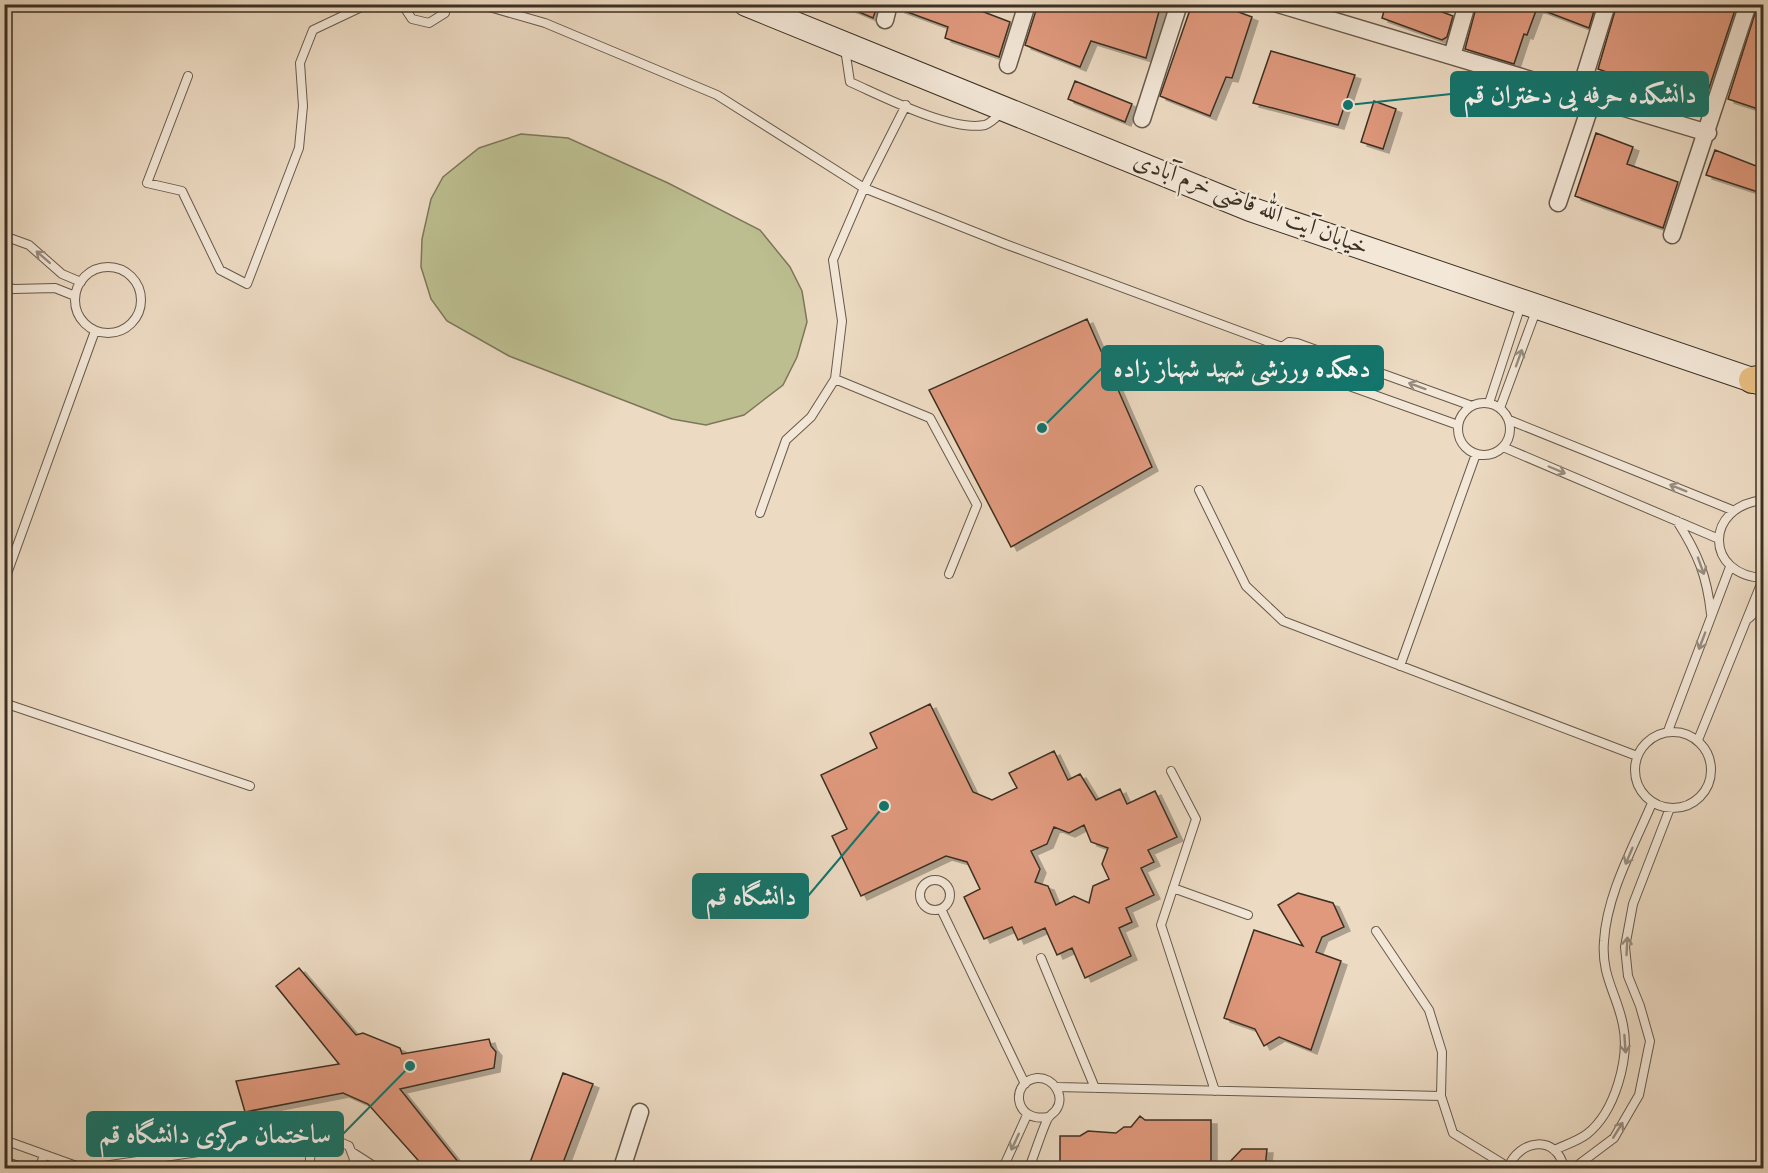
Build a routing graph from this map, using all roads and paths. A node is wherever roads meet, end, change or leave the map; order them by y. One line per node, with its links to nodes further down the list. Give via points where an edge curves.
1 (368, 4): 16 (lane, via 313,30 300,63 303,106 298,148 247,284 220,270 182,190 147,183)
2 (402, 4): 3 (lane, via 412,19 429,23 444,13)
3 (446, 4)
4 (479, 4): 22 (lane, via 545,23 717,95)
5 (746, 4): 13 (main road, خیابان آیت الله قاضی خرم آبادی)
6 (1027, 4): 15 (street)
7 (1179, 4): 20 (street)
8 (1278, 4): 12 (street)
9 (1467, 4): 14 (street)
10 (1607, 4): 17 (street)
11 (1748, 4): 21 (street)
12 (1328, 12): 14 (street)
13 (844, 46): 18 (lane, via 850,82); 19 (main road, خیابان آیت الله قاضی خرم آبادی)
14 (1452, 56): 17 (street)
15 (1008, 65)
16 (188, 76)
17 (1586, 96): 21 (street); 23 (street)
18 (906, 105): 19 (lane, via 956,125 987,124); 22 (lane)
19 (1007, 109): 29 (main road, خیابان آیت الله قاضی خرم آبادی, via 1251,208)
20 (1142, 119)
21 (1708, 133): 24 (street)
22 (864, 188): 31 (lane); 32 (lane, via 833,260 842,321)
23 (1558, 203)
24 (1672, 235)
25 (4, 237): 26 (lane, one-way to 25, via 62,274 29,245)
26 (81, 282): 28 (lane); 30 (lane, via 96,270 115,268 132,276 141,293 140,312 129,327 112,333)
27 (4, 286): 28 (lane, via 14,290 55,288)
28 (75, 296): 30 (lane, via 81,320)
29 (1530, 305): 33 (main road, خیابان آیت الله قاضی خرم آبادی); 34 (lane); 36 (lane, one-way to 29)
30 (95, 331): 50 (lane)
31 (1282, 347): 35 (lane, one-way to 31, via 1297,343 1288,342); 38 (lane, via 1280,356 1285,363)
32 (835, 379): 44 (lane, via 811,417 786,440); 48 (lane, via 930,418 977,505)
33 (1760, 380)
34 (1489, 403): 35 (lane); 36 (lane)
35 (1472, 406): 38 (lane)
36 (1500, 408): 37 (lane)
37 (1509, 420): 39 (lane, via 1510,434); 43 (lane, one-way to 37)
38 (1458, 425): 40 (lane, via 1462,443)
39 (1503, 447): 40 (lane, via 1491,454); 45 (lane, one-way to 45)
40 (1476, 454): 54 (lane)
41 (1199, 490): 54 (lane, via 1246,586 1262,603 1283,621)
42 (1764, 500): 43 (lane, via 1747,502)
43 (1732, 510): 46 (lane)
44 (760, 513)
45 (1677, 520): 46 (lane); 52 (lane, one-way to 52, via 1704,571)
46 (1719, 539): 47 (lane)
47 (1730, 567): 49 (lane, via 1745,576); 52 (lane)
48 (949, 574)
49 (1763, 579): 53 (lane)
50 (4, 582)
51 (1764, 604): 53 (lane)
52 (1711, 616): 56 (lane, one-way to 56)
53 (1746, 620): 57 (lane)
54 (1400, 666): 58 (lane)
55 (4, 703): 60 (lane)
56 (1668, 731): 57 (lane, via 1684,732); 58 (lane, via 1649,739)
57 (1698, 740): 62 (lane, via 1710,756 1712,775 1704,793 1689,805)
58 (1637, 756): 61 (lane, via 1634,773 1640,790)
59 (1171, 771): 63 (lane, via 1196,819)
60 (250, 786)
61 (1652, 803): 62 (lane); 78 (lane, one-way to 78, via 1623,871 1604,941 1604,964 1623,1024 1626,1059 1610,1105 1588,1133)
62 (1670, 808): 94 (lane, one-way to 62, via 1614,1138 1639,1095 1650,1041 1628,976 1625,947 1634,904)
63 (1173, 888): 65 (lane); 71 (lane, via 1161,925)
64 (941, 909): 68 (lane)
65 (1248, 915)
66 (1376, 931): 72 (lane, via 1429,1010 1442,1052)
67 (1041, 958): 70 (lane)
68 (1025, 1084): 69 (lane, via 1036,1078); 74 (lane, via 1019,1100)
69 (1057, 1087): 70 (lane); 75 (lane, via 1057,1110)
70 (1095, 1088): 71 (lane)
71 (1215, 1091): 72 (lane)
72 (1441, 1096): 92 (lane, via 1453,1133)
73 (640, 1112): 89 (street)
74 (1027, 1115): 75 (lane, via 1037,1119); 90 (lane, one-way to 90)
75 (1048, 1117): 91 (lane)
76 (4, 1140): 80 (lane)
77 (318, 1142): 79 (lane, via 338,1139); 85 (lane, via 287,1139); 86 (lane, via 310,1153)
78 (1554, 1150): 92 (lane, via 1541,1144 1526,1146 1514,1154); 93 (lane, via 1563,1160)
79 (352, 1152): 87 (lane); 88 (lane)
80 (44, 1156): 83 (lane); 84 (lane)
81 (4, 1161): 82 (lane)
82 (24, 1168)
83 (39, 1168)
84 (81, 1168)
85 (90, 1168)
86 (311, 1168)
87 (352, 1168)
88 (377, 1168)
89 (622, 1168)
90 (1003, 1168)
91 (1029, 1168)
92 (1508, 1168)
93 (1564, 1168)
94 (1574, 1168)

